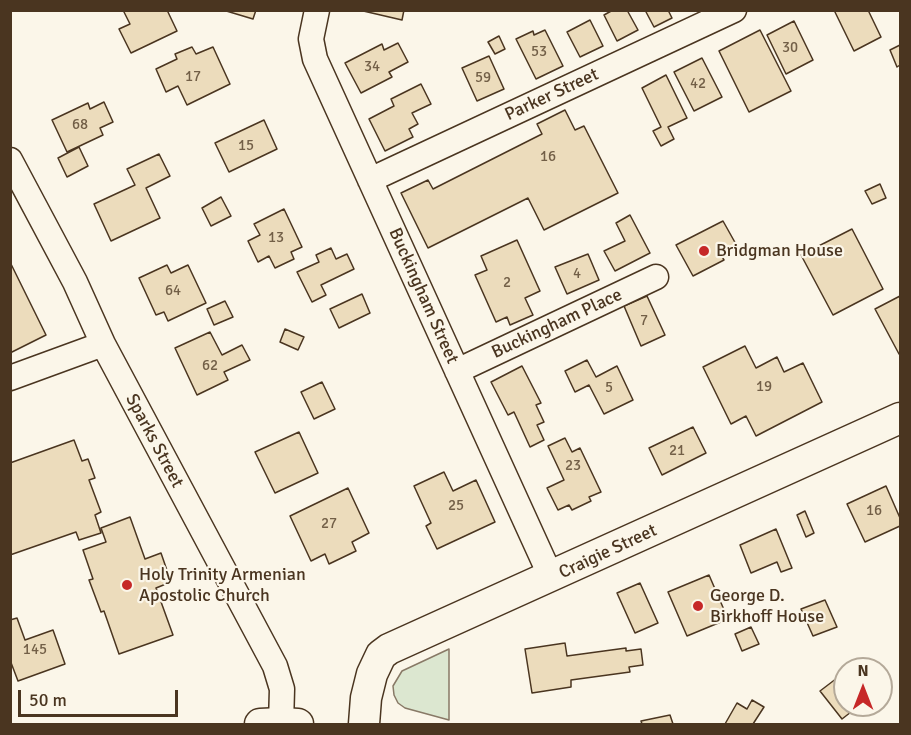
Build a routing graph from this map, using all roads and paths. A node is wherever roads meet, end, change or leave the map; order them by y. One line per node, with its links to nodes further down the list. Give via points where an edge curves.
1 (316, 10): 4 (street, Buckingham Street, via 313,52)
2 (734, 10): 4 (street, Parker Street)
3 (10, 160): 6 (street, Sparks Street)
4 (370, 180): 7 (street, Buckingham Street)
5 (656, 277): 7 (street, Buckingham Place)
6 (103, 344): 8 (street); 11 (street, Sparks Street, via 274,666 282,689)
7 (457, 371): 10 (street, Buckingham Street)
8 (10, 378)
9 (900, 418): 10 (main road, Craigie Street)
10 (551, 578): 12 (main road, Craigie Street, via 381,655 368,687)
11 (280, 724)
12 (364, 724)

